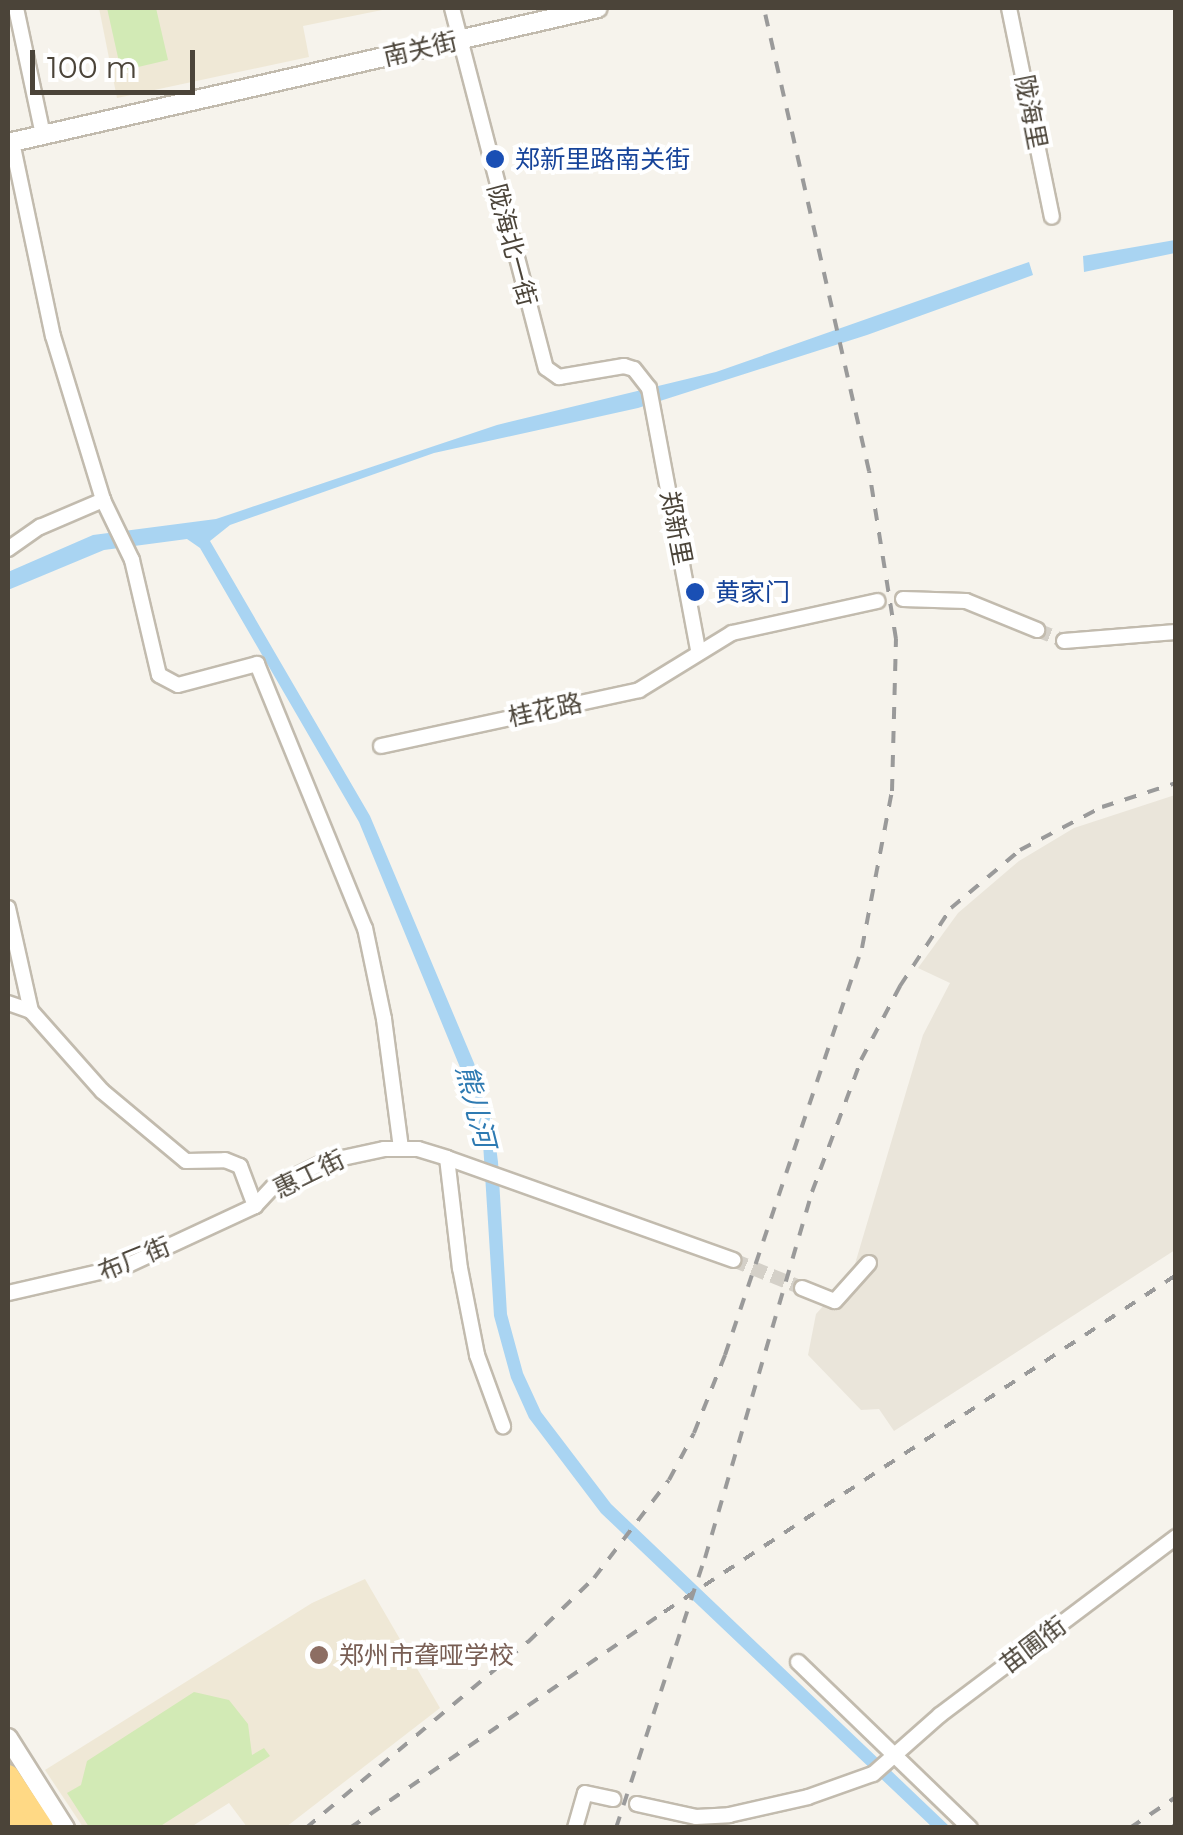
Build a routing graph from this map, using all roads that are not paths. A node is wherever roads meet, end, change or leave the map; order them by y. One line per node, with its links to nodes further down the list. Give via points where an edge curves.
1 (16, 8): 6 (street)
2 (452, 8): 5 (street, 陇海北一街)
3 (598, 8): 5 (street, 南关街)
4 (1009, 8): 8 (street, 陇海里)
5 (459, 40): 6 (street, 南关街); 9 (street, 陇海北一街, via 546,368 559,377 624,366)
6 (43, 135): 7 (street, 南关街)
7 (10, 143): 10 (street, via 53,336)
8 (1052, 217)
9 (648, 388): 17 (street, 郑新里)
10 (103, 500): 11 (street, via 40,526); 22 (street, via 132,560 154,659 166,682 178,685 257,664 365,928)
11 (8, 549)
12 (904, 599): 14 (street, via 966,600)
13 (878, 601): 17 (street, 桂花路, via 758,624)
14 (1037, 630)
15 (1176, 632): 16 (street)
16 (1064, 641)
17 (698, 650): 18 (street, 桂花路, via 640,690)
18 (380, 746)
19 (8, 908): 21 (street)
20 (8, 1003): 21 (street)
21 (31, 1011): 24 (street, via 102,1090 180,1156 240,1166)
22 (402, 1148): 23 (street, 惠工街); 24 (street, 惠工街, via 324,1162 273,1187)
23 (447, 1158): 25 (street, 惠工街); 29 (street, via 476,1355)
24 (255, 1206): 28 (street, 布厂街, via 126,1266)
25 (733, 1260)
26 (869, 1263): 27 (street, via 836,1301)
27 (802, 1288)
28 (8, 1293)
29 (503, 1426)
30 (1176, 1537): 33 (street, 苗圃街, via 940,1716)
31 (798, 1662): 33 (street)
32 (8, 1738): 40 (street)
33 (895, 1758): 36 (street, 苗圃街, via 873,1774 808,1797 728,1815 696,1817); 42 (street)
34 (8, 1776): 39 (highway)
35 (614, 1798): 41 (street, via 585,1792)
36 (637, 1804)
37 (8, 1810): 38 (highway)
38 (19, 1828)
39 (42, 1828)
40 (65, 1828)
41 (575, 1828)
42 (970, 1828)

